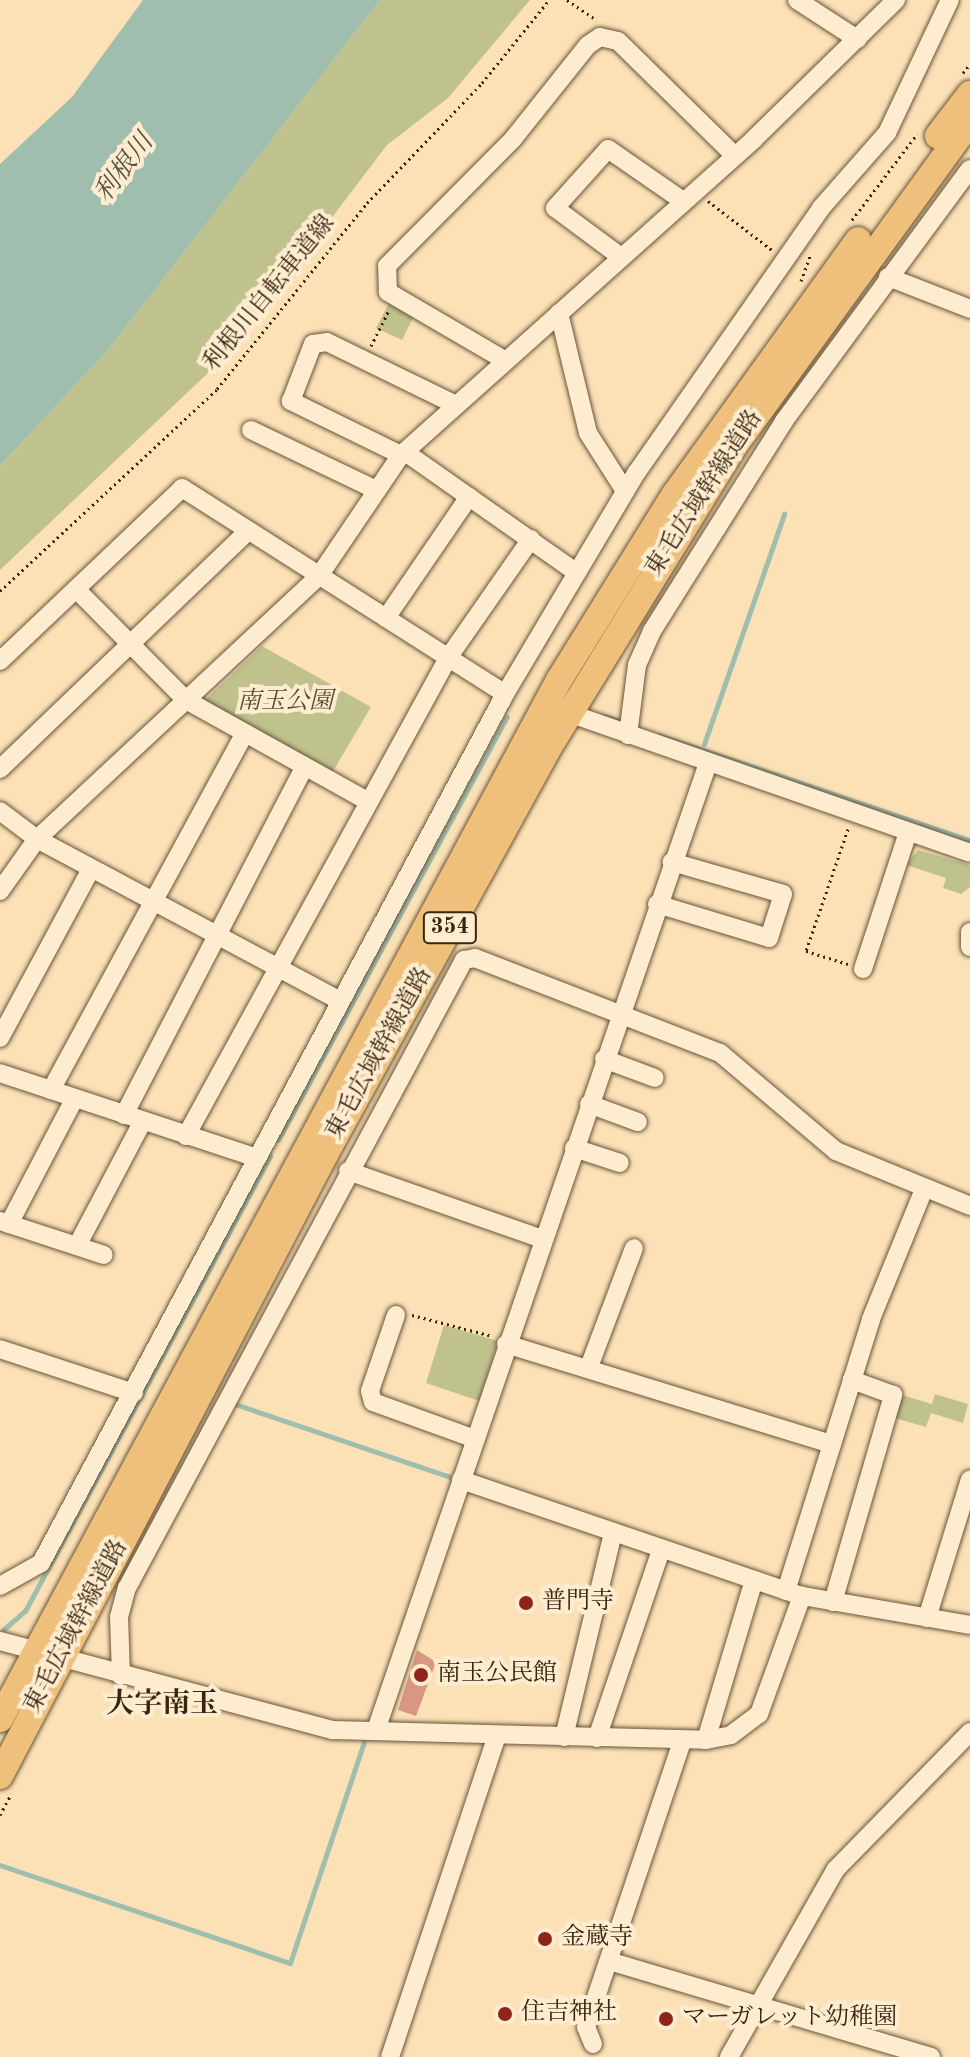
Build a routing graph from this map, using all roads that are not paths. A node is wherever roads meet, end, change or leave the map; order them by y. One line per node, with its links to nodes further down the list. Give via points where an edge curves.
1 (797, 0): 4 (street)
2 (896, 0): 4 (street)
3 (950, 0): 19 (street, via 887,133 784,260)
4 (857, 39): 7 (street)
5 (970, 94): 32 (highway, 東毛広域幹線道路 / 354, via 675,494)
6 (970, 122): 32 (highway, 東毛広域幹線道路 / 354, via 743,434)
7 (735, 156): 9 (street); 14 (street, via 618,41 600,37 513,139 387,266 388,292)
8 (970, 169): 11 (street)
9 (690, 196): 10 (street); 10 (street, via 608,149 555,208)
10 (621, 257): 13 (street)
11 (888, 277): 12 (street); 33 (street, via 784,421 645,643)
12 (970, 309)
13 (559, 313): 14 (street); 19 (street, via 588,433)
14 (506, 361): 15 (street)
15 (454, 404): 17 (street); 17 (street, via 327,342 313,344 291,401)
16 (251, 430): 18 (street)
17 (403, 454): 18 (street); 20 (street)
18 (374, 489): 24 (street)
19 (625, 491): 23 (street)
20 (469, 497): 22 (street); 26 (street)
21 (247, 532): 24 (street); 25 (street, via 182,488); 27 (street)
22 (531, 539): 23 (street); 28 (street)
23 (577, 573): 30 (street)
24 (319, 576): 26 (street); 31 (street)
25 (76, 589): 27 (street); 29 (street)
26 (386, 618): 28 (street)
27 (131, 642): 31 (street); 37 (street)
28 (448, 658): 30 (street); 38 (street)
29 (0, 661)
30 (505, 694): 53 (street)
31 (186, 700): 34 (street); 41 (street)
32 (558, 709): 33 (street); 96 (highway, 東毛広域幹線道路 / 354)
33 (628, 735): 35 (street)
34 (243, 736): 36 (street); 46 (street)
35 (707, 766): 40 (street); 43 (street)
36 (304, 768): 38 (street); 49 (street)
37 (0, 769)
38 (366, 800): 51 (street)
39 (0, 811): 41 (street)
40 (908, 832): 42 (street); 52 (street)
41 (37, 839): 44 (street); 45 (street)
42 (970, 853)
43 (672, 862): 47 (street); 47 (street, via 783,894 769,938)
44 (91, 869): 46 (street); 55 (street)
45 (0, 891)
46 (152, 903): 49 (street); 59 (street)
47 (657, 904): 54 (street)
48 (970, 932): 50 (street)
49 (216, 938): 51 (street); 62 (street)
50 (970, 947)
51 (277, 967): 53 (street); 65 (street)
52 (863, 969)
53 (340, 1001): 67 (street)
54 (619, 1011): 56 (street); 69 (street, via 475,958 464,960); 70 (street, via 720,1053 808,1132 880,1174)
55 (0, 1038)
56 (604, 1059): 58 (street); 61 (street)
57 (0, 1073): 59 (street)
58 (655, 1078)
59 (51, 1090): 60 (street)
60 (75, 1098): 62 (street); 72 (street)
61 (589, 1104): 64 (street); 66 (street)
62 (124, 1115): 63 (street)
63 (143, 1121): 65 (street); 74 (street)
64 (638, 1122)
65 (186, 1136): 67 (street)
66 (574, 1148): 68 (street); 73 (street)
67 (257, 1158): 82 (street)
68 (620, 1163)
69 (348, 1171): 73 (street); 97 (street, via 127,1588 119,1617)
70 (924, 1189): 71 (street); 81 (street)
71 (970, 1206)
72 (4, 1222): 74 (street)
73 (542, 1239): 78 (street)
74 (77, 1246): 76 (street)
75 (634, 1248): 80 (street)
76 (104, 1255)
77 (396, 1315): 83 (street, via 370,1391 373,1402)
78 (506, 1344): 80 (street); 83 (street)
79 (0, 1349): 82 (street)
80 (589, 1367): 84 (street)
81 (852, 1380): 84 (street); 92 (street, via 893,1395)
82 (134, 1393): 90 (street, via 41,1563)
83 (475, 1439): 86 (street)
84 (832, 1444): 91 (street)
85 (970, 1479): 93 (street)
86 (461, 1480): 87 (street); 99 (street)
87 (613, 1533): 88 (street); 102 (street)
88 (661, 1550): 89 (street); 103 (street)
89 (754, 1580): 91 (street); 104 (street)
90 (0, 1586)
91 (794, 1594): 92 (street); 104 (street, via 762,1710 731,1735)
92 (833, 1602): 93 (street)
93 (927, 1618): 94 (street)
94 (970, 1625)
95 (0, 1641): 96 (street)
96 (46, 1655): 97 (street); 98 (highway, 東毛広域幹線道路 / 354); 106 (highway, 東毛広域幹線道路 / 354)
97 (121, 1676): 99 (street, via 318,1728)
98 (0, 1719)
99 (376, 1730): 101 (street)
100 (970, 1732): 108 (street, via 836,1869)
101 (497, 1735): 102 (street); 110 (street)
102 (564, 1737): 103 (street)
103 (597, 1738): 105 (street)
104 (706, 1740): 105 (street)
105 (682, 1741): 107 (street)
106 (0, 1776)
107 (609, 1961): 108 (street); 109 (street, via 586,2027)
108 (757, 2007): 111 (street); 112 (street)
109 (593, 2044)
110 (390, 2057)
111 (729, 2057)
112 (931, 2057)

